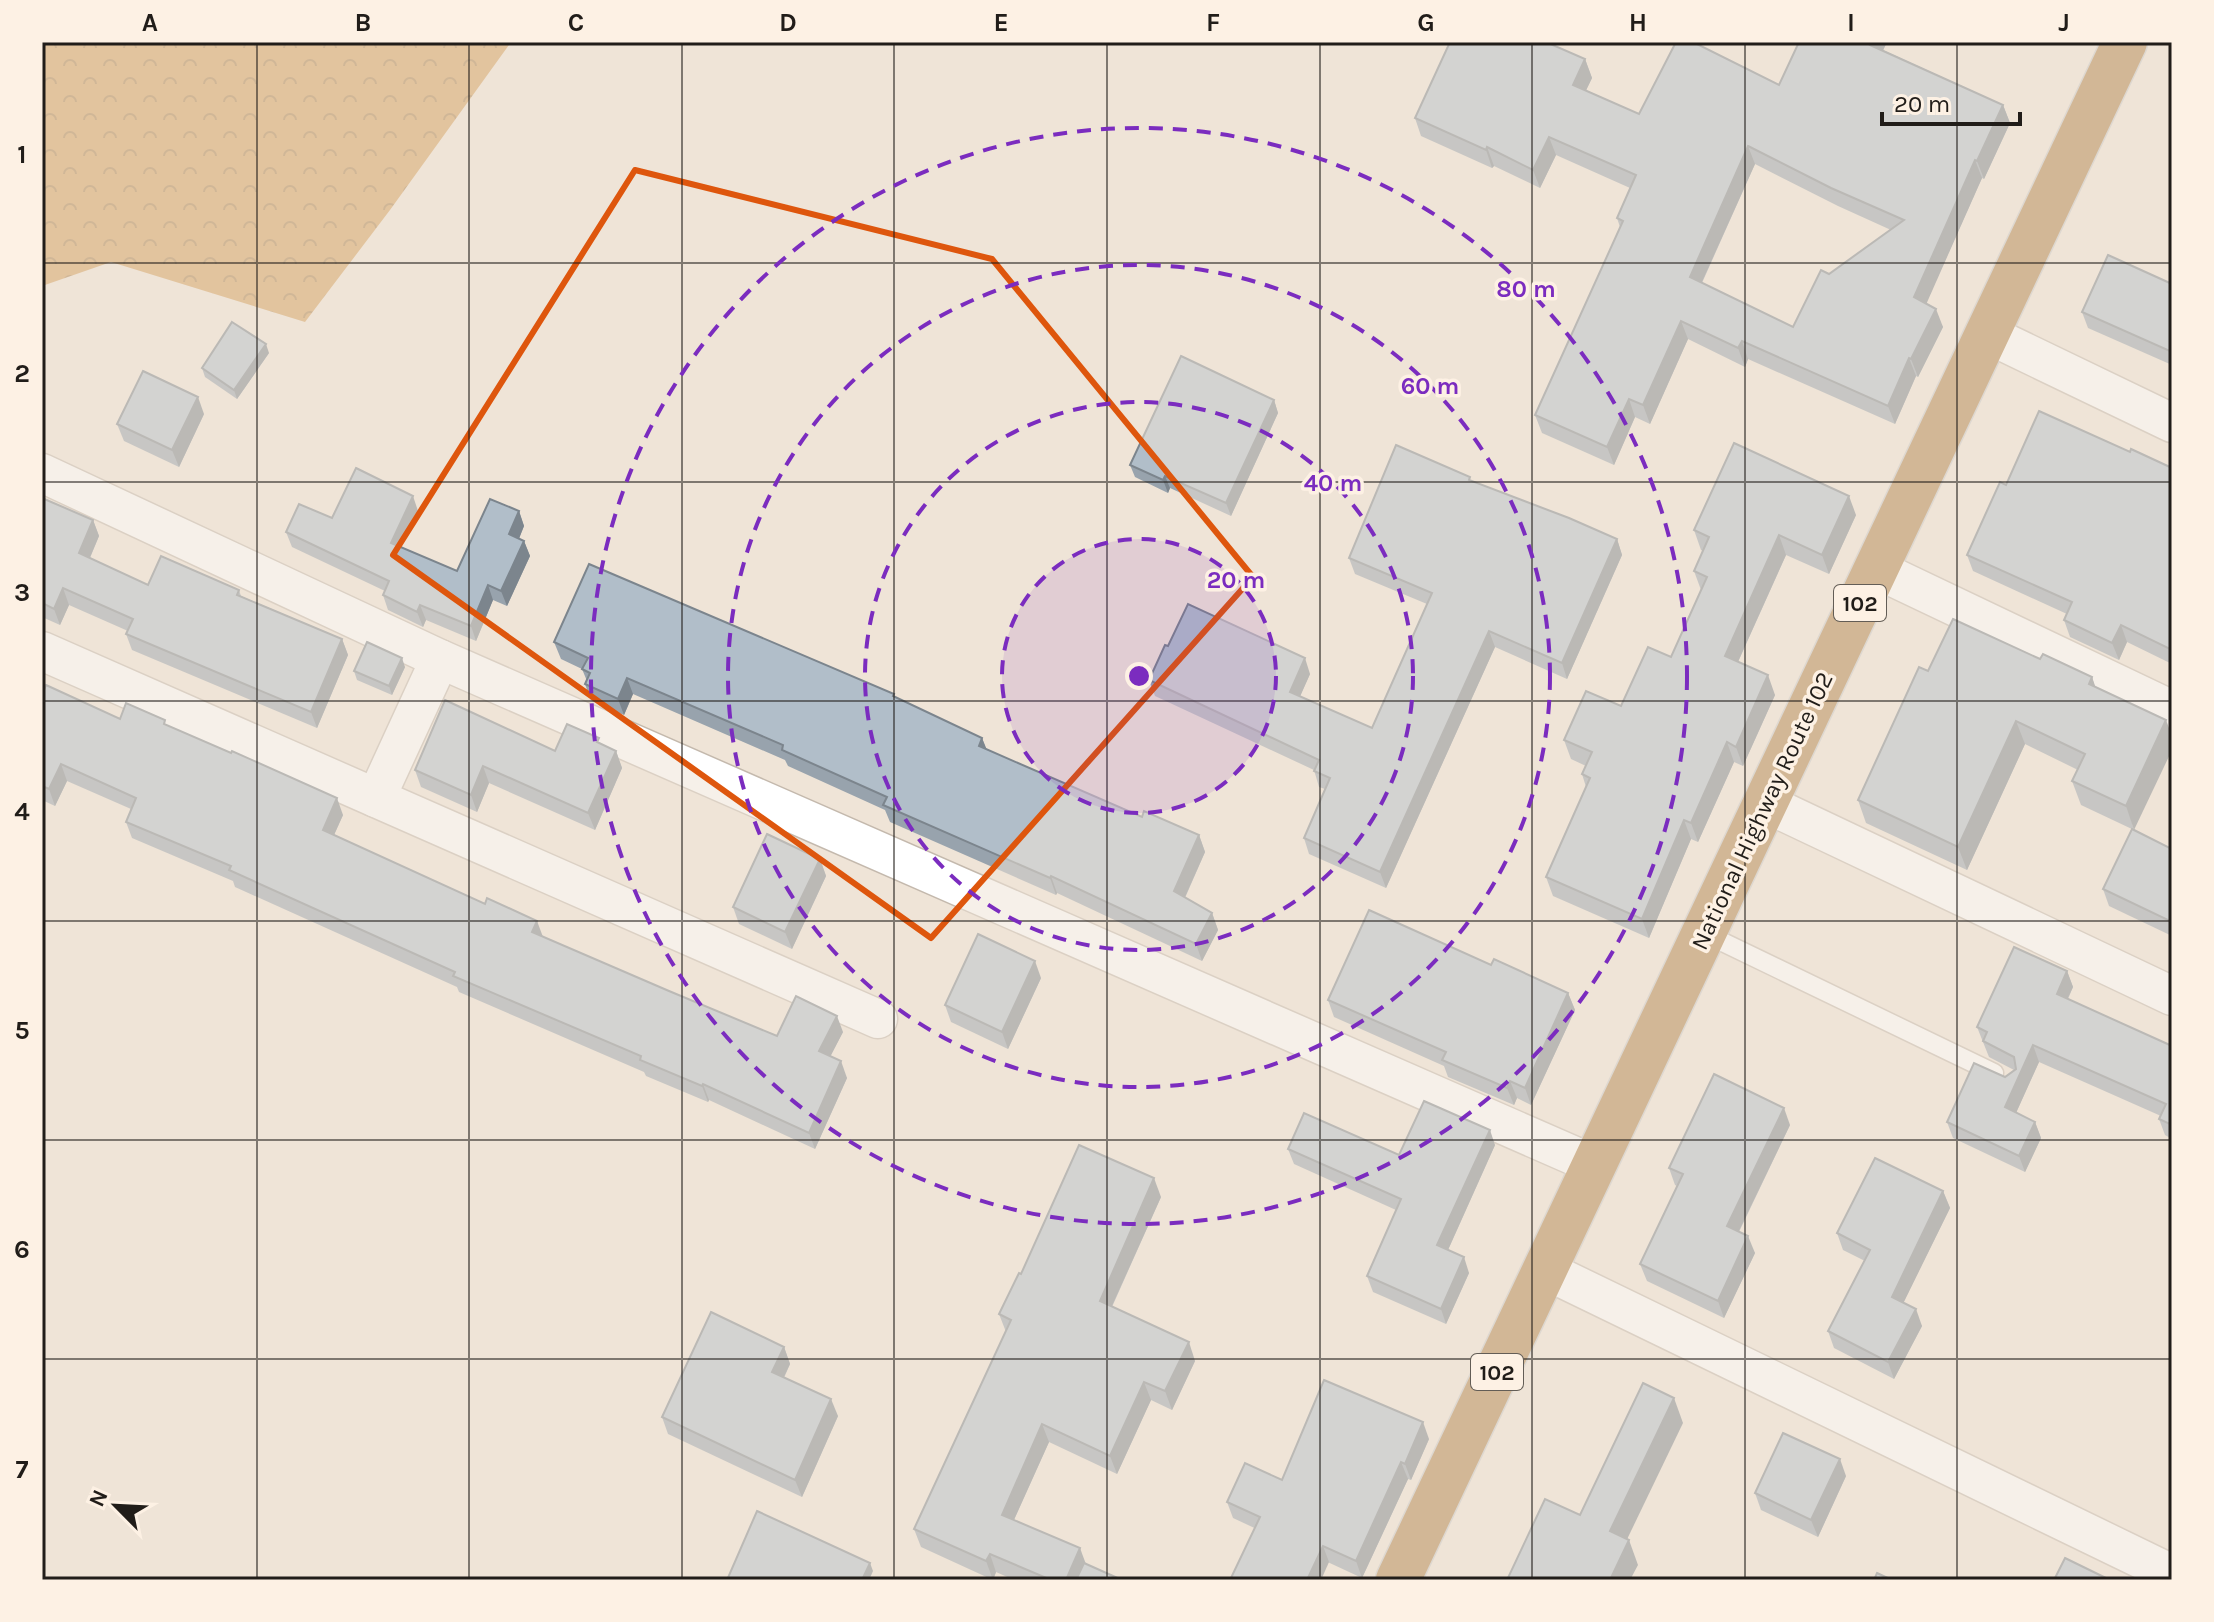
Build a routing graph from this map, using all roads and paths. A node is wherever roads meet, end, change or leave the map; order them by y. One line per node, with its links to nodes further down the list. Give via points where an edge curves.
1 (2125, 42): 2 (highway, National Highway Route 102 / 102)
2 (1987, 334): 3 (street); 5 (highway, National Highway Route 102 / 102)
3 (2172, 423)
4 (42, 473): 7 (street)
5 (1876, 569): 8 (street); 10 (highway, National Highway Route 102 / 102)
6 (42, 651): 9 (street)
7 (440, 659): 9 (street); 15 (street)
8 (2172, 710)
9 (376, 798): 13 (street)
10 (1765, 803): 11 (highway, National Highway Route 102 / 102); 12 (street)
11 (1704, 933): 14 (lane); 15 (highway, National Highway Route 102 / 102)
12 (2172, 996)
13 (878, 1019)
14 (2011, 1081)
15 (1595, 1165): 16 (highway, National Highway Route 102 / 102)
16 (1545, 1270): 17 (street); 18 (highway, National Highway Route 102 / 102)
17 (2172, 1574)
18 (1398, 1580)

